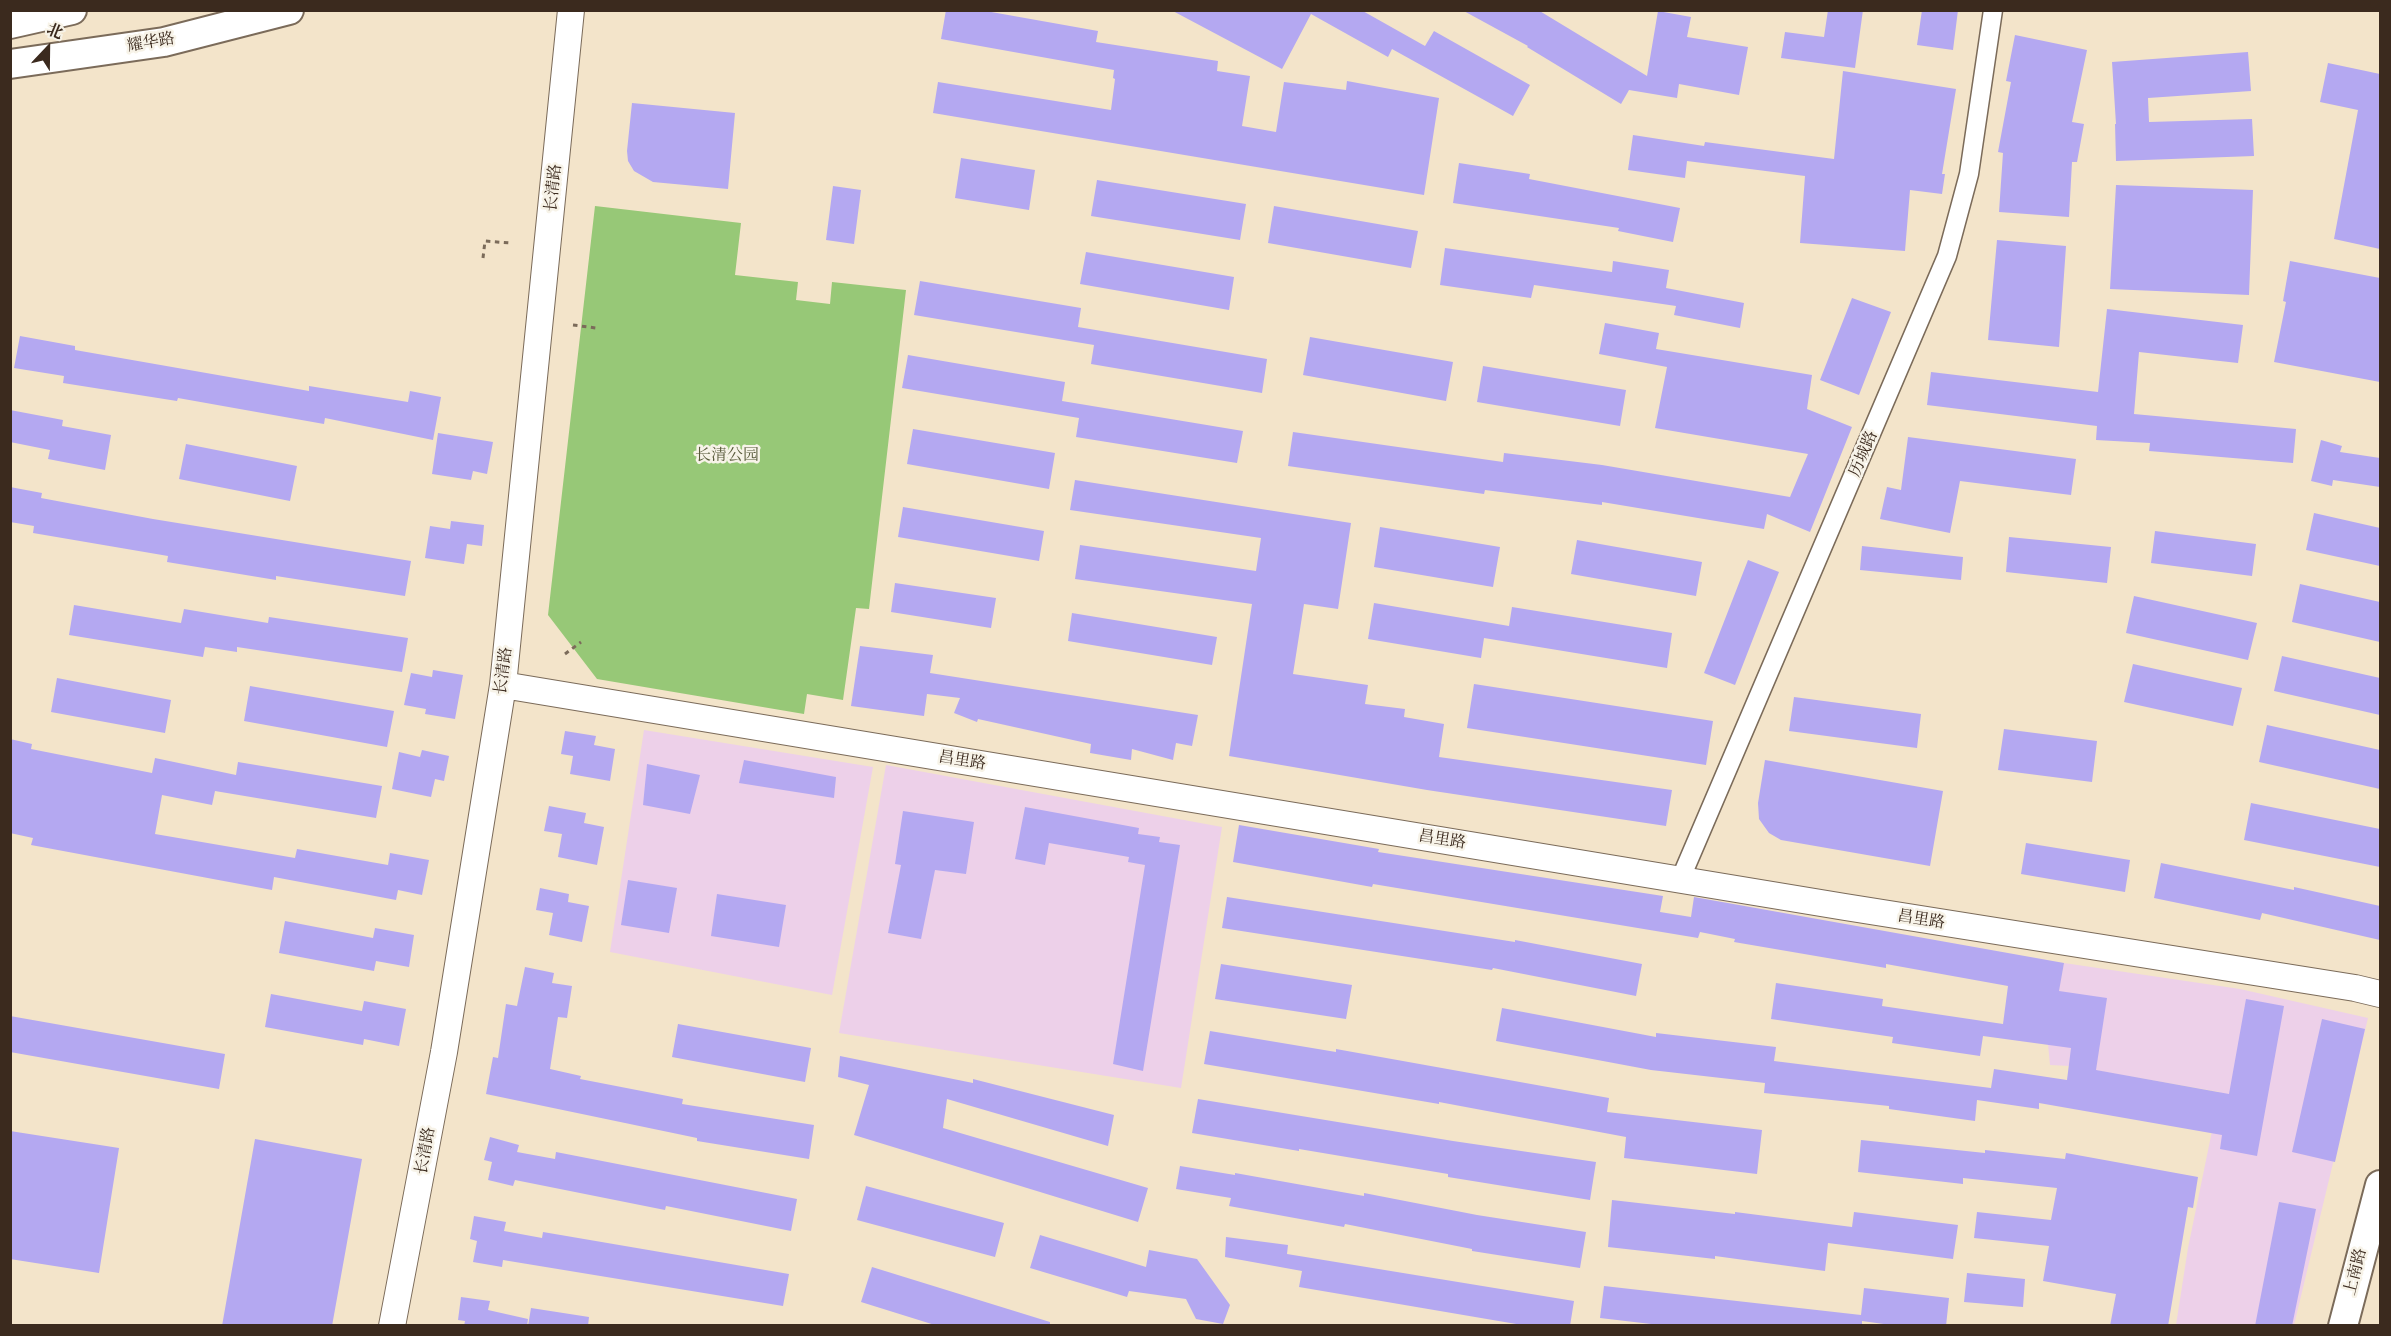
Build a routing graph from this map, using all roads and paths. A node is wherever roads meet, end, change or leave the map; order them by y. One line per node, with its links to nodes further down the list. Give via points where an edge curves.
1 (72, 10): 5 (main road)
2 (289, 10): 6 (main road, 耀华路, via 164,42)
3 (571, 10): 13 (street, 长清路)
4 (1993, 10): 14 (street, 历城路, via 1969,174 1947,256)
5 (10, 24)
6 (10, 64)
7 (510, 243): 8 (path, via 485,241)
8 (483, 258)
9 (573, 326): 10 (path)
10 (596, 328)
11 (581, 642): 12 (path)
12 (565, 654)
13 (503, 685): 14 (street, 昌里路); 17 (street, 长清路, via 444,1052)
14 (1680, 880): 15 (street, 昌里路)
15 (2380, 994)
16 (2380, 1185): 18 (main road, 上南路)
17 (392, 1326)
18 (2343, 1326)

